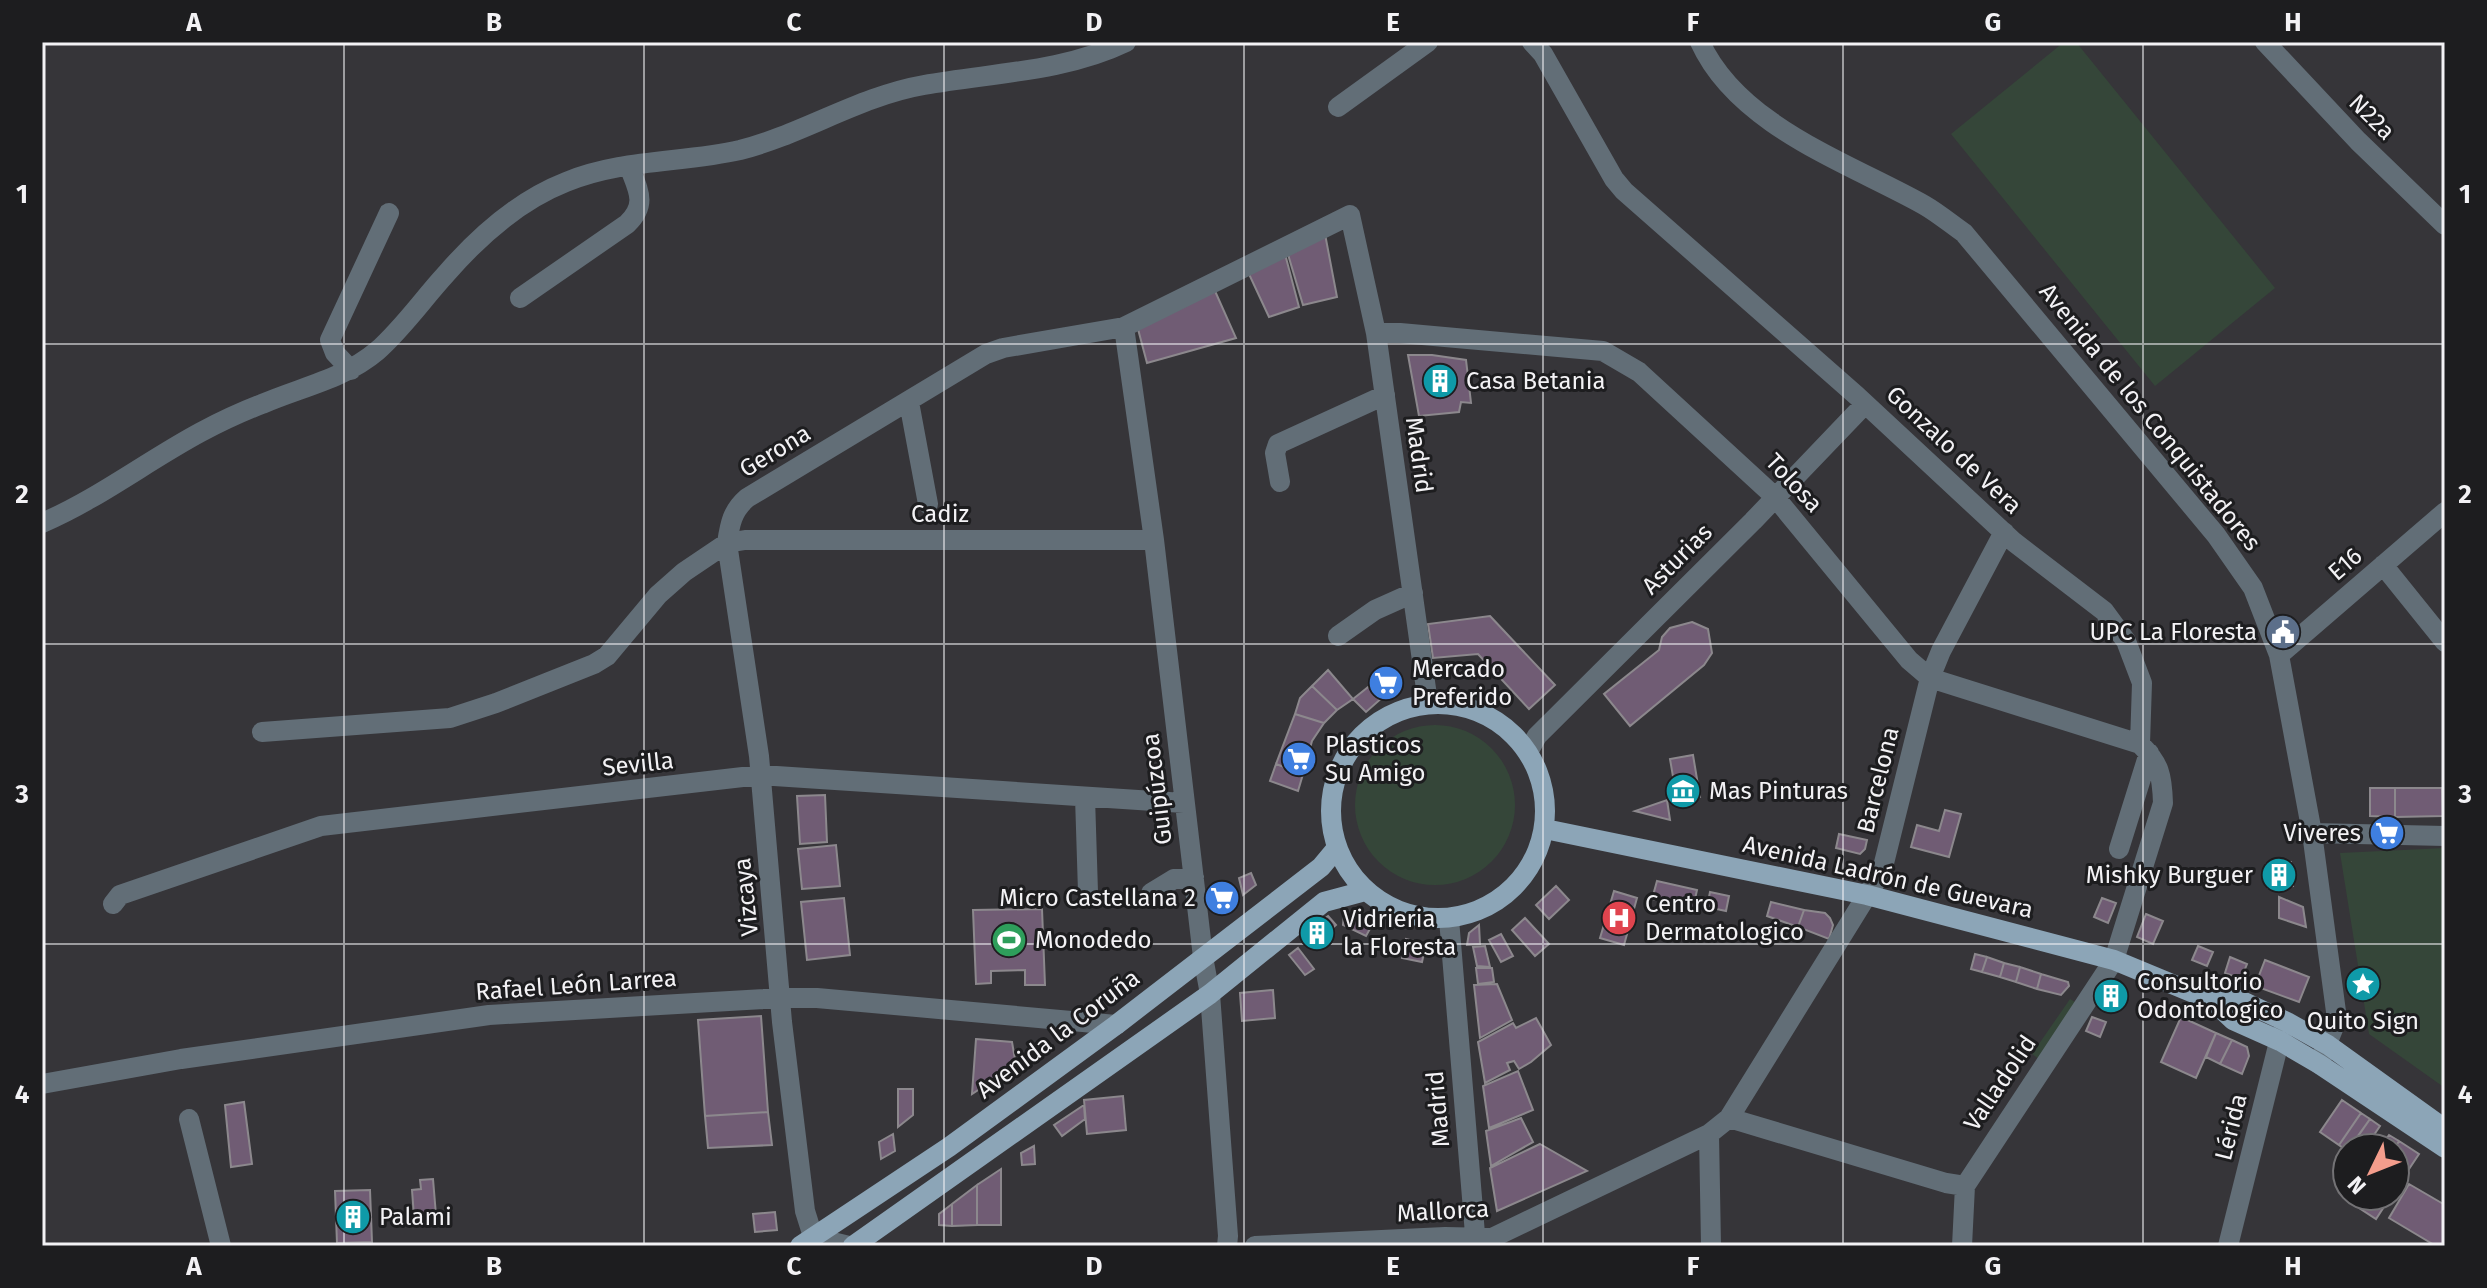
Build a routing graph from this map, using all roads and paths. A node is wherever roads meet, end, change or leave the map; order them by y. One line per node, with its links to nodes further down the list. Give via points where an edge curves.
1 (1126, 42): 7 (street, via 1071,62 883,96 738,150)
2 (1428, 42): 6 (street)
3 (1532, 42): 17 (street, Gonzalo de Vera, via 1624,191)
4 (1700, 42): 30 (street, Avenida de los Conquistadores, via 1728,83 1755,109 1802,143 1926,206 1988,258 2216,535 2253,588)
5 (2265, 42): 10 (street, N22a)
6 (1338, 107)
7 (629, 166): 11 (street, via 640,201 638,213); 14 (street, via 567,181 503,220 472,246 377,351)
8 (389, 213): 14 (street, via 330,340)
9 (1350, 215): 12 (street, Gerona); 13 (street, Madrid)
10 (2445, 225)
11 (520, 298)
12 (1124, 327): 16 (street, Gerona, via 1003,348 970,361); 24 (street, Guipúzcoa)
13 (1376, 333): 15 (street, Madrid); 19 (street, Tolosa, via 1603,351 1639,372)
14 (351, 370): 22 (street, via 200,433)
15 (1385, 395): 18 (street, via 1278,444); 27 (street, Madrid)
16 (909, 402): 20 (street); 25 (street, Gerona, via 747,498 731,518)
17 (1865, 404): 19 (street, Asturias); 23 (street, Gonzalo de Vera)
18 (1280, 482)
19 (1775, 497): 31 (street, Tolosa, via 1909,660); 35 (street, Asturias, via 1537,736)
20 (928, 504)
21 (2445, 512): 26 (street, E16)
22 (42, 523)
23 (2004, 532): 31 (street, Barcelona); 34 (street, Gonzalo de Vera, via 2104,611 2126,641 2142,683)
24 (1154, 540): 25 (street, Cadiz); 38 (street, Guipúzcoa)
25 (727, 543): 33 (street, via 658,595 594,664 450,718); 36 (street, Vizcaya)
26 (2383, 565): 29 (street); 30 (street, E16)
27 (1413, 593): 28 (street, via 1375,610); 32 (street, Madrid)
28 (1338, 636)
29 (2445, 642)
30 (2279, 655): 40 (street, Avenida de los Conquistadores)
31 (1930, 678): 34 (street, Tolosa); 48 (street, Barcelona, via 1882,871)
32 (1428, 703): 35 (main road, via 1467,707 1502,724); 42 (main road, via 1373,724 1352,744 1337,769 1330,798)
33 (262, 732)
34 (2145, 749): 43 (street); 52 (street, Gonzalo de Vera, via 2156,759 2163,803)
35 (1528, 752): 39 (main road, via 1546,805)
36 (760, 775): 37 (street, Sevilla); 49 (street, Sevilla, via 321,826 120,895); 54 (street, Vizcaya)
37 (1085, 797): 38 (street, Sevilla); 46 (street)
38 (1184, 803): 44 (street, Guipúzcoa)
39 (1545, 829): 48 (main road, Avenida Ladrón de Guevara); 50 (main road, via 1532,865 1511,892 1482,910)
40 (2312, 833): 41 (street); 57 (street, Avenida de los Conquistadores, via 2337,1019)
41 (2445, 836)
42 (1336, 849): 45 (main road); 51 (main road, Avenida la Coruña, via 1321,867)
43 (2119, 849)
44 (1194, 877): 47 (street, via 1174,879); 51 (street, Guipúzcoa)
45 (1365, 891): 50 (main road, via 1404,914); 53 (main road, via 1324,902)
46 (1088, 892)
47 (1151, 893)
48 (1867, 895): 52 (main road, Avenida Ladrón de Guevara); 60 (street, Barcelona)
49 (113, 904)
50 (1449, 919): 66 (street, Madrid)
51 (1203, 957): 53 (street, Guipúzcoa); 55 (main road, Avenida la Coruña)
52 (2114, 960): 56 (main road, Avenida Ladrón de Guevara, via 2213,1001 2233,1020); 65 (street, Valladolid)
53 (1210, 994): 69 (main road); 70 (street, Guipúzcoa)
54 (780, 998): 55 (street, Rafael León Larrea); 58 (street, Rafael León Larrea, via 489,1015); 67 (street, Vizcaya)
55 (1116, 1025): 67 (main road, Avenida la Coruña)
56 (2283, 1031): 57 (main road, Avenida Ladrón de Guevara); 74 (street, Lérida)
57 (2324, 1055): 59 (main road, Avenida Ladrón de Guevara); 62 (main road, Avenida Ladrón de Guevara)
58 (42, 1084)
59 (2396, 1116): 62 (main road); 64 (main road, Avenida Ladrón de Guevara)
60 (1729, 1118): 63 (street, Barcelona); 65 (street)
61 (189, 1119): 68 (street)
62 (2442, 1125)
63 (1709, 1134): 66 (street, Mallorca); 72 (street)
64 (2445, 1148)
65 (1965, 1186): 73 (street)
66 (1476, 1242): 71 (street, Mallorca, via 1445,1237)
67 (809, 1243): 69 (street)
68 (221, 1246)
69 (851, 1246)
70 (1227, 1246)
71 (1255, 1246)
72 (1711, 1246)
73 (1962, 1246)
74 (2228, 1246)

